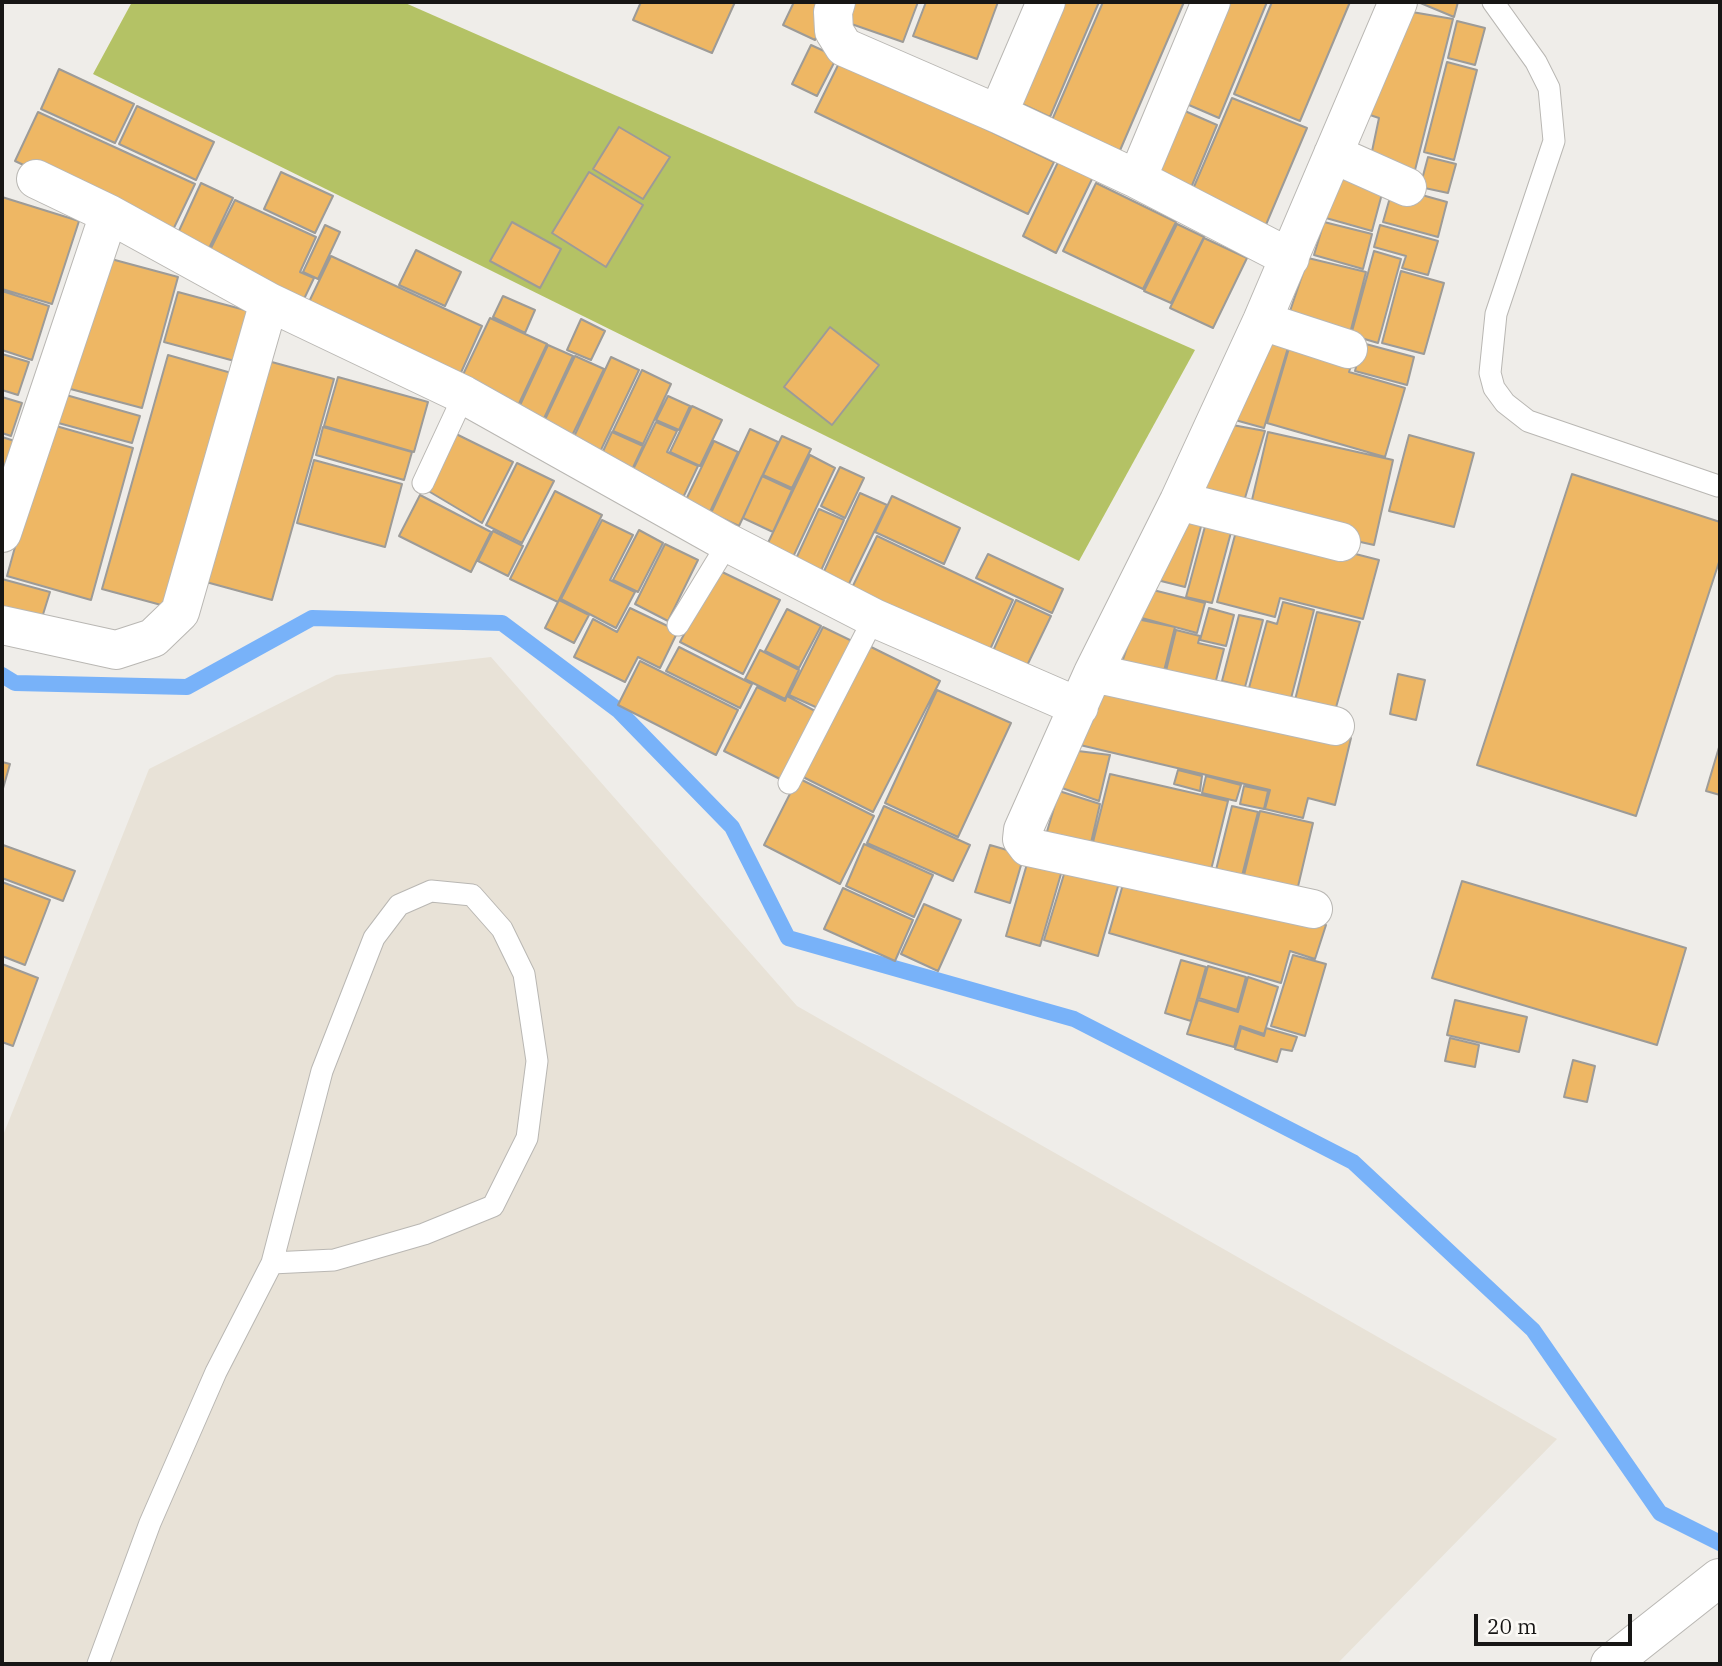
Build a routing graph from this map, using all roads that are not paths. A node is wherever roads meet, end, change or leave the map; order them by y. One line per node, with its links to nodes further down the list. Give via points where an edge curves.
1 (836, 2): 6 (street, via 834,31 844,47)
2 (1046, 2): 6 (street)
3 (1211, 2): 9 (street)
4 (1398, 2): 7 (street)
5 (1493, 2): 18 (lane, via 1549,88 1554,141 1496,314 1490,373 1494,388 1504,403 1528,421)
6 (998, 114): 9 (street)
7 (1333, 154): 10 (street); 12 (street)
8 (36, 179): 11 (street)
9 (1138, 179): 12 (street)
10 (1408, 187)
11 (109, 214): 13 (street); 20 (street)
12 (1290, 258): 14 (street)
13 (268, 302): 16 (street); 24 (street, via 180,612 153,638 116,650)
14 (1262, 321): 15 (street); 19 (street)
15 (1348, 349)
16 (464, 395): 17 (lane); 22 (street)
17 (424, 483)
18 (1718, 486)
19 (1179, 501): 21 (street); 26 (street)
20 (2, 533)
21 (1342, 542)
22 (728, 543): 23 (street); 25 (lane)
23 (874, 618): 26 (street); 28 (lane)
24 (2, 625)
25 (678, 625)
26 (1086, 690): 27 (street); 29 (street, via 1023,830 1028,847)
27 (1335, 726)
28 (789, 783)
29 (1313, 909)
30 (272, 1263): 30 (lane, via 334,1260 424,1234 493,1206 527,1138 537,1061 524,974 502,929 472,895 431,891 399,905 374,938 322,1071); 32 (lane, via 205,1397 150,1523)
31 (1718, 1578): 33 (street)
32 (97, 1664)
33 (1610, 1664)

